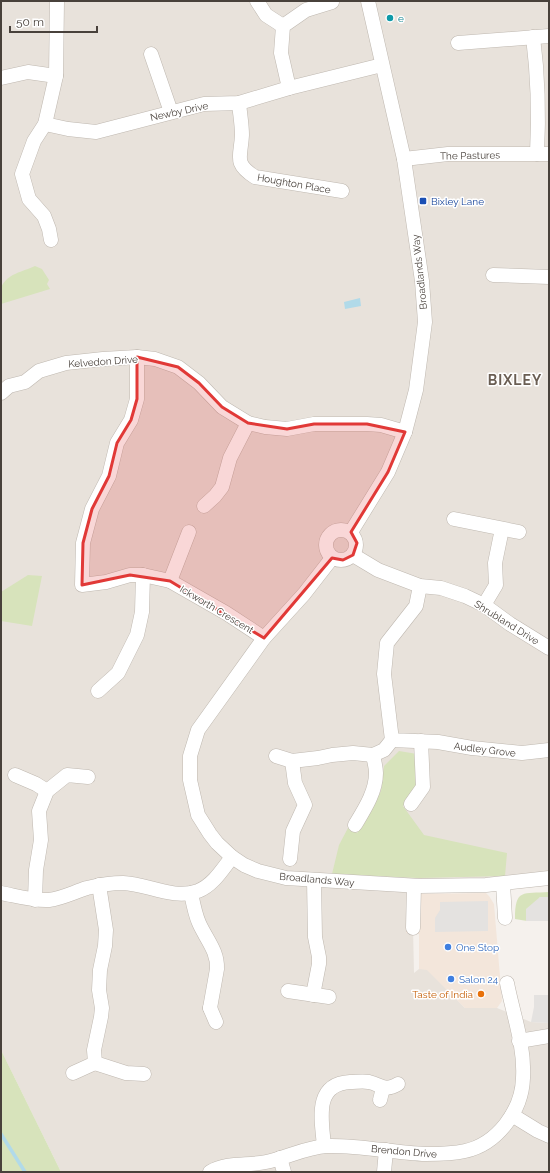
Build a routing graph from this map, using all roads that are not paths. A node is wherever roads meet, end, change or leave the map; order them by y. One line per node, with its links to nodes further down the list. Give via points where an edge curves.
1 (58, 1): 11 (street)
2 (257, 1): 5 (street, via 266,15)
3 (368, 1): 10 (street, Broadlands Way)
4 (332, 2): 5 (street, via 306,10)
5 (283, 26): 13 (street, via 281,53)
6 (549, 36): 7 (street)
7 (533, 37): 8 (street); 17 (street, The Pastures, via 537,71 538,125)
8 (458, 42)
9 (152, 54): 15 (street)
10 (382, 65): 13 (street, Newby Drive); 18 (street, Broadlands Way)
11 (56, 76): 12 (street, via 28,72); 16 (street)
12 (1, 78)
13 (289, 88): 14 (street, Newby Drive)
14 (239, 103): 15 (street, Newby Drive, via 204,104); 19 (street, Houghton Place, via 242,135 239,159 245,171 255,177)
15 (171, 112): 16 (street, Newby Drive, via 96,132)
16 (45, 124): 20 (street, via 34,141 22,174 29,199 44,216 50,229)
17 (543, 154): 18 (street, The Pastures, via 448,154)
18 (404, 159): 26 (street, Broadlands Way, via 422,281 424,322 416,390)
19 (342, 191)
20 (51, 240)
21 (493, 276): 22 (street)
22 (549, 277)
23 (138, 357): 24 (street, Kelvedon Drive, via 66,362 39,371 26,382 9,386); 25 (street, Kelvedon Drive, via 178,367 199,383 222,407); 35 (street, Ickworth Crescent, via 137,399 131,420 117,443 109,476 92,509 83,543 82,585)
24 (1, 393)
25 (248, 423): 26 (street, Kelvedon Drive, via 287,429 314,424 367,424); 27 (street, via 230,458 222,487)
26 (405, 432): 31 (street, Broadlands Way, via 388,472)
27 (204, 506)
28 (454, 519): 29 (street)
29 (502, 529): 32 (street); 38 (street, via 495,563 496,585)
30 (188, 532): 36 (street, Ickworth Crescent)
31 (351, 532): 33 (street, via 356,543); 34 (street, via 338,530 328,536 326,548)
32 (519, 532)
33 (353, 555): 34 (street, via 343,560); 37 (street, Shrubland Drive, via 378,570)
34 (332, 558): 39 (street, Broadlands Way)
35 (143, 574): 36 (street, Ickworth Crescent); 41 (street, via 142,612 137,636 118,673)
36 (170, 581): 39 (street, Ickworth Crescent)
37 (420, 586): 38 (street, Shrubland Drive, via 441,588); 42 (street, via 416,606 388,643 384,674)
38 (484, 606): 40 (street, Shrubland Drive)
39 (264, 638): 53 (street, Broadlands Way, via 198,730 190,756 190,780 198,815 213,838)
40 (549, 648)
41 (98, 691)
42 (392, 740): 43 (street, Audley Grove); 45 (street, via 384,750)
43 (421, 741): 44 (street, Audley Grove, via 522,753); 51 (street, via 423,787)
44 (549, 750)
45 (373, 755): 47 (street, via 332,754); 52 (street, via 376,774 372,792)
46 (276, 756): 47 (street)
47 (292, 761): 54 (street, via 295,783 305,805 293,831)
48 (15, 775): 50 (street)
49 (88, 777): 50 (street, via 67,775)
50 (47, 791): 62 (street, via 39,811 41,840)
51 (411, 804)
52 (354, 825)
53 (232, 857): 56 (street, Broadlands Way, via 258,871 286,878); 61 (street, via 213,882)
54 (290, 859)
55 (549, 878): 57 (street, Broadlands Way)
56 (314, 880): 59 (street, Broadlands Way); 67 (street, via 315,937 319,964)
57 (503, 884): 59 (street, Broadlands Way); 63 (street)
58 (99, 885): 61 (street, via 125,883 164,892); 62 (street, via 61,897); 72 (street, via 106,930 99,976 102,1012 94,1050)
59 (414, 886): 64 (street)
60 (1, 893): 62 (street)
61 (191, 893): 69 (street, via 198,922 213,948 218,963 204,1008)
62 (35, 900)
63 (505, 918)
64 (413, 928)
65 (507, 983): 71 (street, Brendon Drive)
66 (288, 991): 67 (street)
67 (313, 995): 68 (street)
68 (329, 997)
69 (216, 1022)
70 (549, 1036): 71 (street)
71 (520, 1041): 76 (street, Brendon Drive, via 523,1078 520,1098)
72 (95, 1063): 73 (street); 74 (street, via 126,1073)
73 (73, 1073)
74 (148, 1076)
75 (398, 1084): 78 (street, via 381,1094 369,1082 346,1082 326,1093 321,1113)
76 (512, 1115): 77 (street); 79 (street, Brendon Drive, via 495,1135 478,1147 466,1151 424,1154)
77 (549, 1136)
78 (324, 1146): 79 (street, Brendon Drive); 80 (street, Brendon Drive)
79 (386, 1150): 83 (street)
80 (280, 1158): 81 (street, Brendon Drive, via 254,1164 230,1165); 82 (street)
81 (210, 1172)
82 (284, 1172)
83 (384, 1172)

